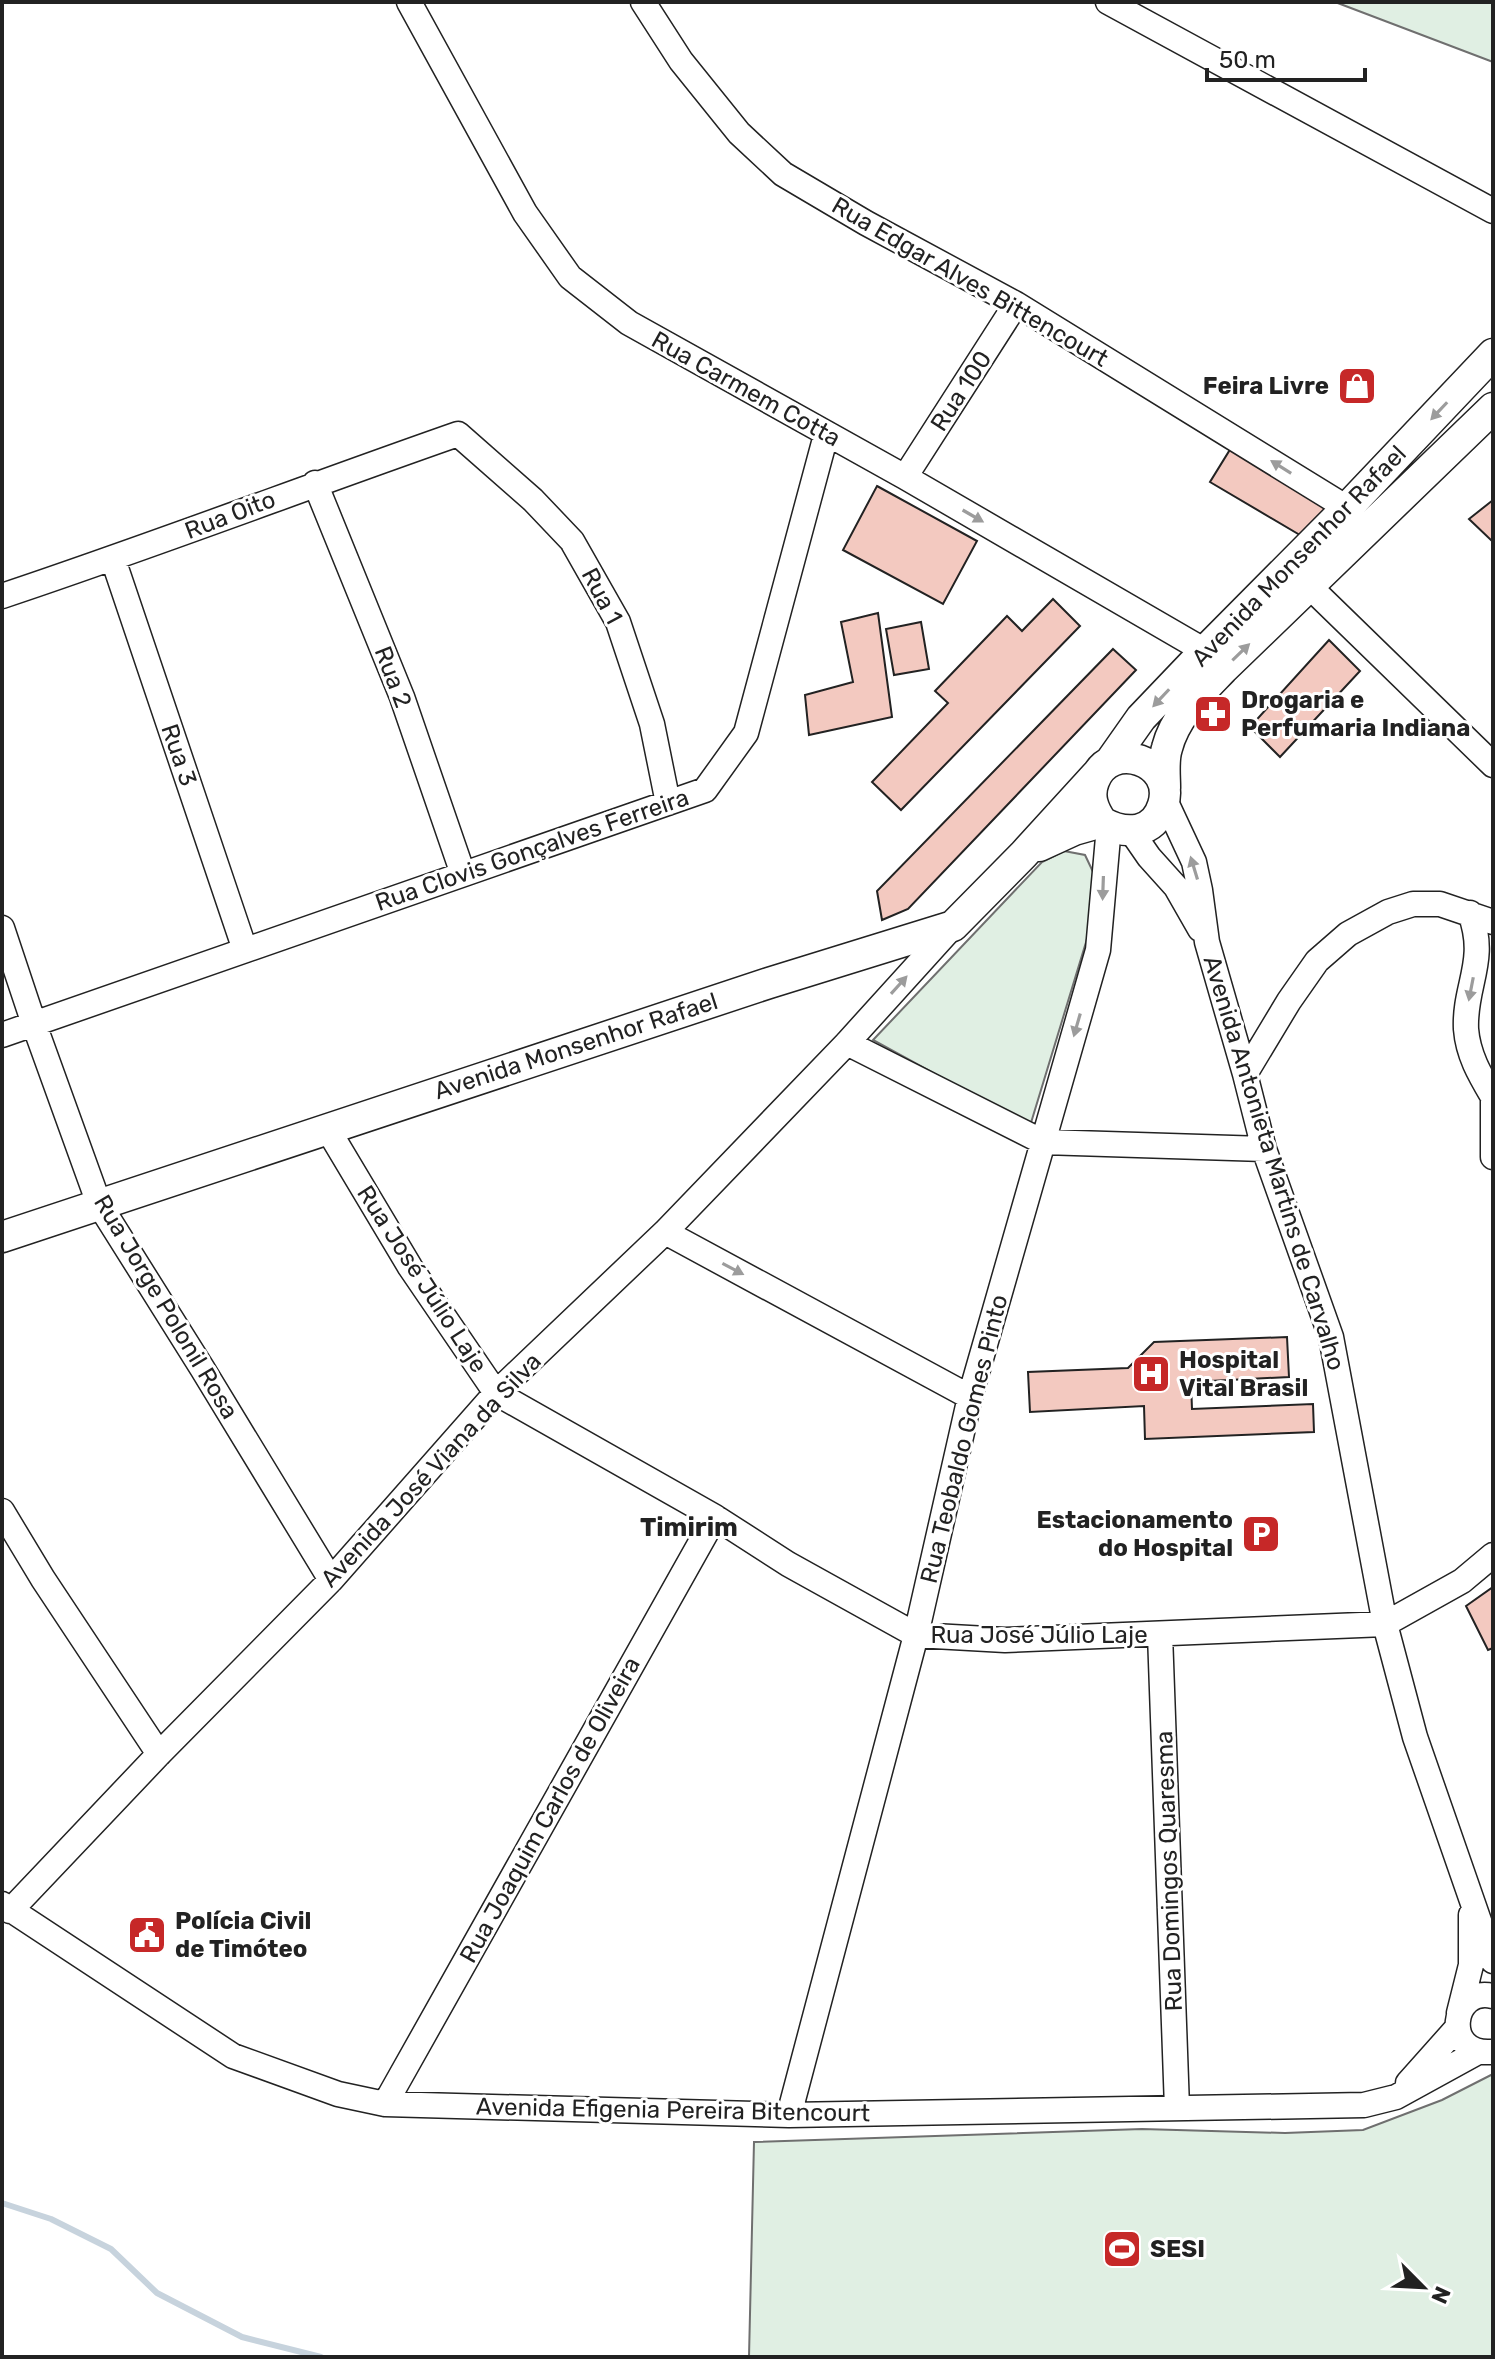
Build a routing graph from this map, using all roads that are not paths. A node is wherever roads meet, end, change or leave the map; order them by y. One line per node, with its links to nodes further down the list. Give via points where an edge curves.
1 (409, 2): 9 (street, Rua Carmem Cotta, via 525,213 570,277 629,323)
2 (643, 2): 5 (street, Rua Edgar Alves Bittencourt, via 681,61 739,133 783,174)
3 (1108, 2): 4 (street)
4 (1493, 211)
5 (1016, 304): 10 (street, Rua 100); 12 (street, Rua Edgar Alves Bittencourt, one-way to 5)
6 (1493, 354): 12 (main road, Avenida Monsenhor Rafael, one-way to 12)
7 (1493, 408): 14 (main road, Avenida Monsenhor Rafael)
8 (458, 434): 11 (street, Rua Oito); 20 (street, Rua 1, via 572,541 618,622 652,724)
9 (826, 435): 10 (street, Rua Carmem Cotta); 20 (street, Rua Clovis Gonçalves Ferreira, via 746,733 705,790)
10 (905, 477): 16 (street, Rua Carmem Cotta, one-way to 16)
11 (315, 483): 13 (street, Rua Oito); 23 (street, Rua 2, via 402,697)
12 (1347, 508): 16 (main road, Avenida Monsenhor Rafael)
13 (113, 559): 15 (street, Rua Oito); 29 (street, Rua 3)
14 (1309, 586): 17 (street); 19 (main road, Avenida Monsenhor Rafael, one-way to 14, via 1166,750 1189,706)
15 (2, 596)
16 (1205, 651): 18 (main road, Avenida Monsenhor Rafael, one-way to 18, via 1141,718)
17 (1493, 765)
18 (1103, 768): 19 (main road, via 1121,758 1144,760 1161,776); 21 (main road, via 1091,799 1095,811); 22 (main road, Avenida Monsenhor Rafael)
19 (1165, 794): 21 (main road, via 1153,822 1143,828); 28 (street, Avenida Antonieta Martins de Carvalho, one-way to 19, via 1194,862)
20 (668, 803): 23 (street, Rua Clovis Gonçalves Ferreira)
21 (1114, 826): 22 (main road, via 1054,838); 28 (street, via 1176,887); 37 (street, Rua Teobaldo Gomes Pinto, one-way to 37, via 1098,950)
22 (1024, 854): 26 (main road, Avenida Monsenhor Rafael)
23 (463, 874): 29 (street, Rua Clovis Gonçalves Ferreira)
24 (1470, 913): 25 (street); 33 (street, via 1440,904 1413,904 1348,934 1317,961); 34 (street, one-way to 34, via 1478,957 1466,1028 1472,1061)
25 (1493, 922)
26 (953, 926): 32 (street, Avenida José Viana da Silva, one-way to 26); 36 (main road, Avenida Monsenhor Rafael)
27 (2, 928): 30 (street, Rua Jorge Polonil Rosa)
28 (1207, 942): 33 (street, Avenida Antonieta Martins de Carvalho)
29 (245, 950): 30 (street, Rua Clovis Gonçalves Ferreira)
30 (34, 1024): 31 (street, Rua Clovis Gonçalves Ferreira); 40 (street, Rua Jorge Polonil Rosa)
31 (2, 1035)
32 (847, 1043): 37 (street); 41 (street, Avenida José Viana da Silva)
33 (1245, 1074): 38 (street, Avenida Antonieta Martins de Carvalho)
34 (1493, 1096): 35 (street)
35 (1493, 1107): 39 (street)
36 (327, 1128): 40 (main road, Avenida Monsenhor Rafael); 43 (street, Rua José Júlio Laje, via 410,1267)
37 (1043, 1142): 38 (street); 44 (street, Rua Teobaldo Gomes Pinto)
38 (1264, 1149): 49 (street, Avenida Antonieta Martins de Carvalho, via 1331,1337)
39 (1493, 1157)
40 (99, 1204): 42 (main road, Avenida Monsenhor Rafael); 48 (street, Rua Jorge Polonil Rosa)
41 (665, 1232): 43 (street, Avenida José Viana da Silva); 44 (street, one-way to 44)
42 (2, 1237)
43 (496, 1393): 46 (street, Rua José Júlio Laje); 48 (street, Avenida José Viana da Silva)
44 (970, 1397): 51 (street, Rua Teobaldo Gomes Pinto)
45 (2, 1511): 52 (street)
46 (715, 1517): 51 (street, Rua José Júlio Laje); 60 (street, Rua Joaquim Carlos de Oliveira)
47 (1493, 1555): 49 (street, via 1462,1581)
48 (331, 1580): 52 (street, Avenida José Viana da Silva)
49 (1385, 1624): 50 (street, Rua José Júlio Laje); 53 (street, Avenida Antonieta Martins de Carvalho, via 1415,1737)
50 (1160, 1634): 51 (street, Rua José Júlio Laje, via 1005,1640); 61 (street, Rua Domingos Quaresma)
51 (916, 1635): 62 (street, Rua Teobaldo Gomes Pinto)
52 (159, 1754): 54 (street, Avenida José Viana da Silva)
53 (1472, 1901): 55 (street, Avenida Antonieta Martins de Carvalho); 57 (street, Avenida Antonieta Martins de Carvalho, via 1471,1965)
54 (6, 1907): 60 (street, Avenida Efigenia Pereira Bitencourt, via 233,2056 338,2094)
55 (1493, 1961)
56 (1493, 1996): 57 (street, via 1475,1996 1465,2003)
57 (1458, 2020): 58 (street, via 1461,2038); 59 (street)
58 (1486, 2054): 59 (street, Avenida Efigenia Pereira Bitencourt)
59 (1396, 2097): 61 (street, Avenida Efigenia Pereira Bitencourt, via 1364,2105)
60 (385, 2104): 62 (street, Avenida Efigenia Pereira Bitencourt)
61 (1177, 2108): 62 (street, Avenida Efigenia Pereira Bitencourt)
62 (789, 2115)

